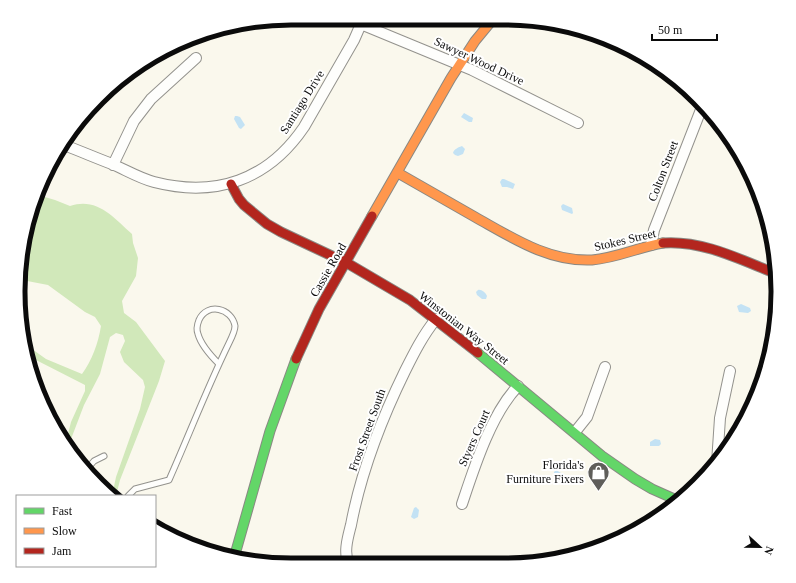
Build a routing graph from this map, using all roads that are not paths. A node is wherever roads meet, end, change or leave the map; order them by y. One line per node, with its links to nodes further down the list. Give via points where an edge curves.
1 (361, 25): 11 (street, Santiago Drive, via 295,140 274,161)
2 (363, 25): 5 (street, Sawyer Wood Drive)
3 (488, 25): 5 (street, Cassie Road)
4 (196, 58): 9 (street, via 146,104 134,121)
5 (460, 65): 7 (street, Sawyer Wood Drive); 10 (street, Cassie Road)
6 (700, 111): 12 (street, Colton Street, via 654,230)
7 (578, 123)
8 (68, 147): 9 (street, Santiago Drive)
9 (112, 164): 11 (street, Santiago Drive, via 164,184 196,187)
10 (398, 173): 12 (street, Stokes Street, via 514,239 556,257 578,260 605,258); 13 (street, Cassie Road)
11 (231, 184): 13 (street, Winstonian Way Street, via 244,205 267,224)
12 (652, 245): 14 (street, Stokes Street, via 675,243 695,246 720,252)
13 (346, 263): 15 (street, Winstonian Way Street, via 385,284); 27 (street, Cassie Road, via 313,321 286,384 256,476)
14 (770, 271)
15 (436, 319): 19 (street, Winstonian Way Street); 28 (street, Frost Street South, via 424,335 394,392 374,444 353,515 347,543)
16 (219, 364): 16 (lane, via 235,327 232,318 225,312 218,309 207,310 196,326 198,335); 24 (lane, via 169,480 135,489)
17 (605, 367): 20 (street, via 587,417)
18 (730, 371): 21 (street, via 720,414)
19 (518, 386): 20 (street, Winstonian Way Street); 26 (street, Styers Court, via 506,398 489,432)
20 (575, 432): 25 (street, Winstonian Way Street, via 634,479)
21 (718, 452)
22 (104, 456): 23 (lane)
23 (90, 466)
24 (129, 495)
25 (673, 498)
26 (462, 504)
27 (236, 552)
28 (348, 558)

